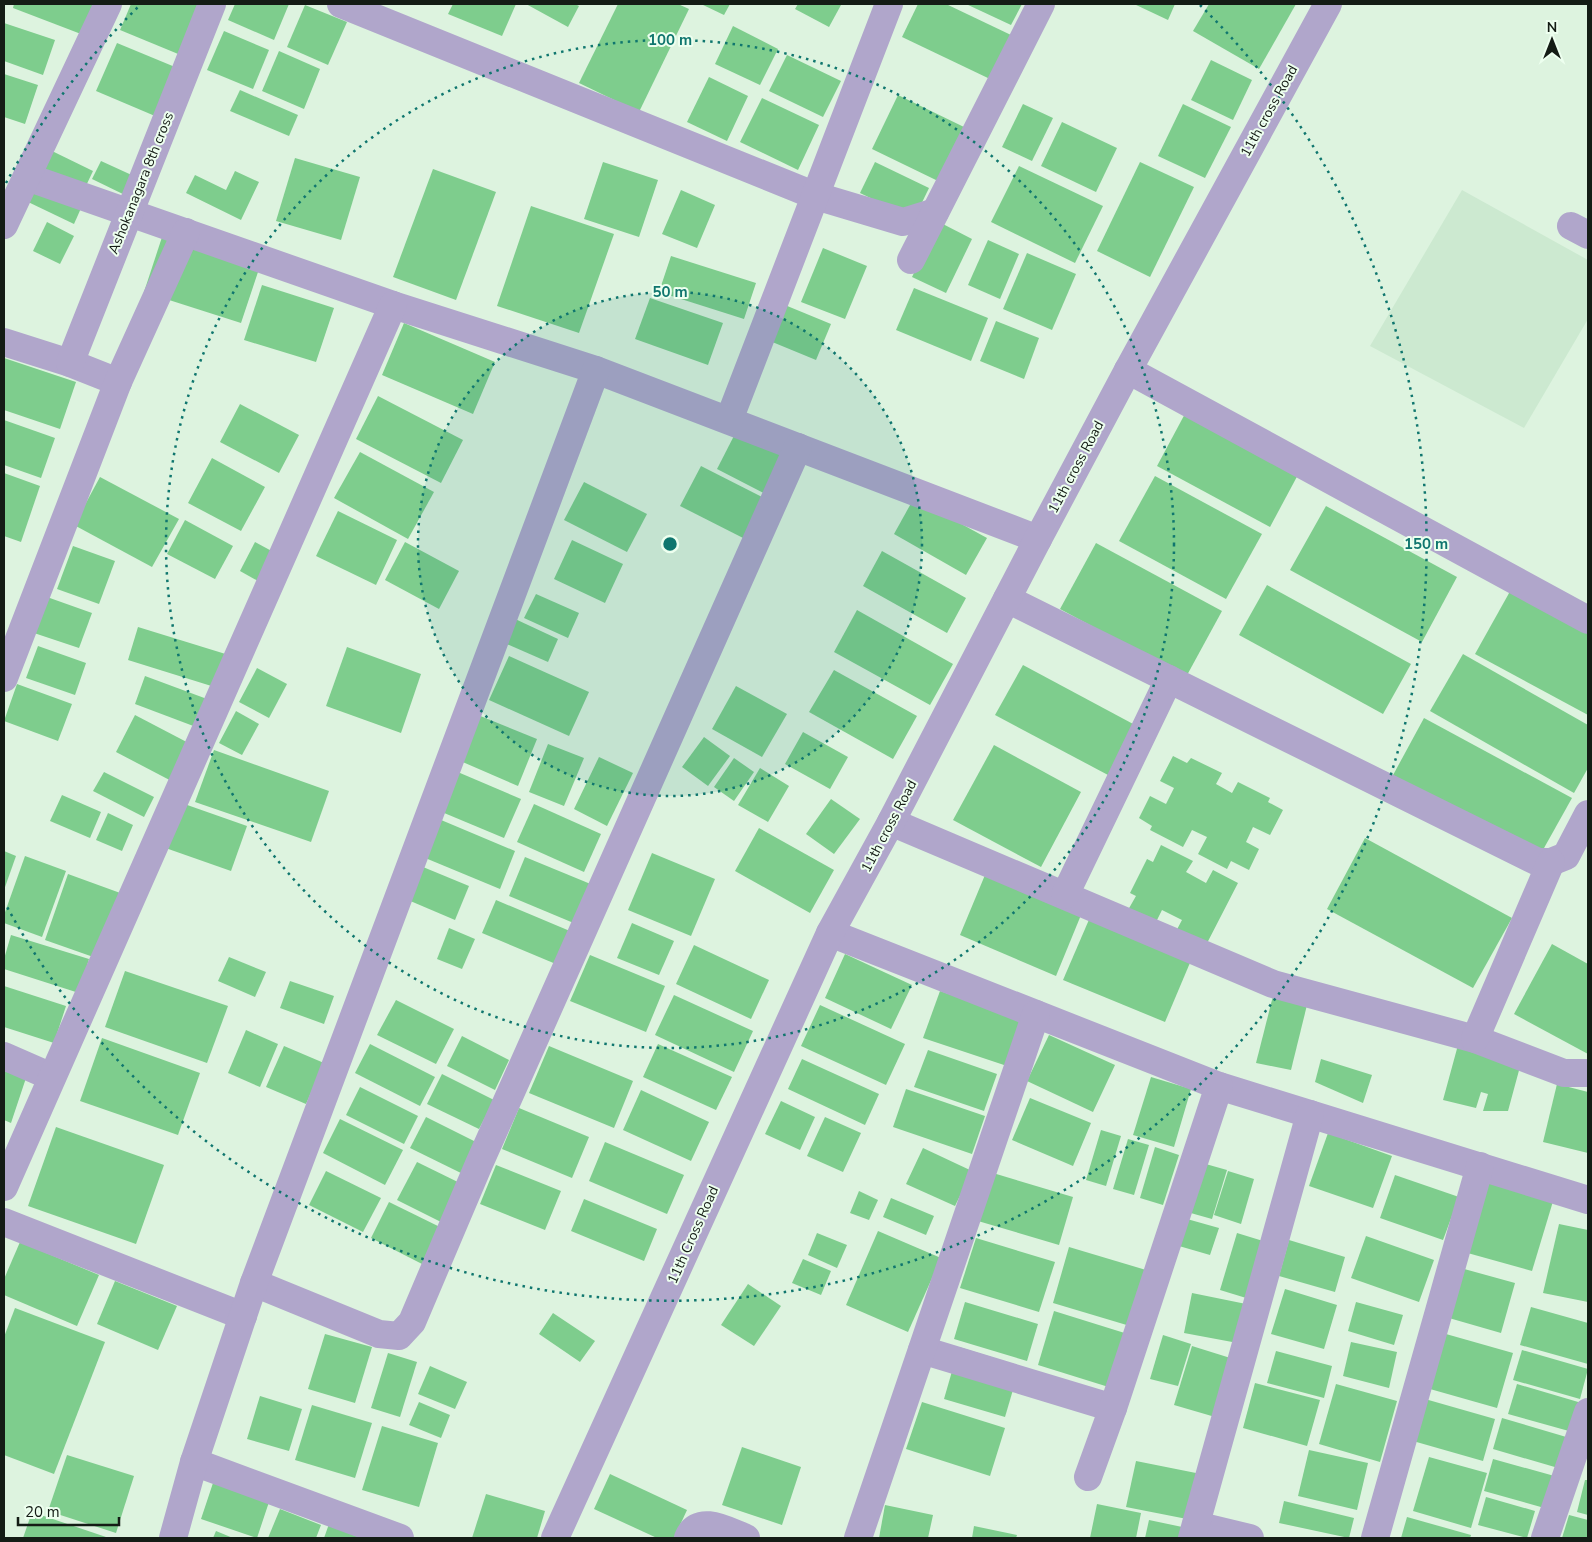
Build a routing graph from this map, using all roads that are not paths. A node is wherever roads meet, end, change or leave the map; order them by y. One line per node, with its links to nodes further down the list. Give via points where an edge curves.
1 (108, 4): 7 (street)
2 (212, 4): 9 (street, Ashokanagara 8th cross)
3 (341, 4): 8 (street)
4 (889, 4): 8 (street)
5 (1040, 4): 10 (street)
6 (1328, 4): 18 (street, 11th cross Road)
7 (27, 177): 9 (street); 11 (street)
8 (816, 196): 10 (street, via 903,222); 20 (street)
9 (129, 212): 12 (street); 16 (street, Ashokanagara 8th cross)
10 (935, 212): 13 (street)
11 (4, 225)
12 (186, 232): 14 (street); 19 (street)
13 (911, 260)
14 (392, 305): 17 (street); 36 (street)
15 (4, 342): 16 (street)
16 (70, 363): 19 (street)
17 (596, 370): 20 (street); 43 (street)
18 (1128, 370): 22 (street, 11th cross Road); 24 (street)
19 (118, 382): 25 (street)
20 (729, 420): 21 (street)
21 (798, 447): 22 (street); 43 (street, via 412,1322 398,1336 379,1334)
22 (1038, 538): 23 (street, 11th cross Road)
23 (1007, 599): 26 (street); 28 (street, 11th cross Road)
24 (1588, 620)
25 (4, 678)
26 (1169, 679): 29 (street, via 1538,862); 30 (street)
27 (1588, 814): 29 (street, via 1566,856)
28 (892, 822): 30 (street); 31 (street, 11th cross Road)
29 (1551, 862): 33 (street)
30 (1065, 895): 33 (street, via 1273,984)
31 (830, 933): 32 (street); 53 (street, 11th Cross Road)
32 (1036, 1014): 37 (street); 45 (street)
33 (1474, 1039): 35 (street, via 1564,1073)
34 (4, 1056): 36 (street)
35 (1588, 1073)
36 (52, 1076): 40 (street)
37 (1218, 1086): 38 (street); 46 (street)
38 (1310, 1114): 39 (street); 50 (street)
39 (1480, 1166): 41 (street); 58 (street)
40 (4, 1187)
41 (1588, 1200)
42 (4, 1222): 44 (street)
43 (254, 1283): 44 (street)
44 (243, 1316): 48 (street)
45 (922, 1350): 46 (street); 56 (street)
46 (1113, 1408): 49 (street)
47 (1586, 1423): 59 (street)
48 (194, 1462): 51 (street); 52 (street)
49 (1088, 1477)
50 (1194, 1531): 57 (street)
51 (173, 1538)
52 (400, 1538)
53 (555, 1538)
54 (688, 1538): 55 (street, via 691,1530 700,1525 711,1525)
55 (746, 1538)
56 (858, 1538)
57 (1250, 1538)
58 (1375, 1538)
59 (1545, 1538)

